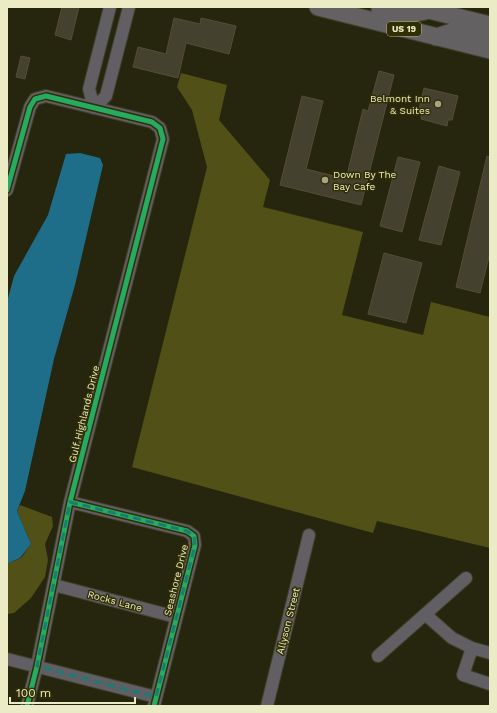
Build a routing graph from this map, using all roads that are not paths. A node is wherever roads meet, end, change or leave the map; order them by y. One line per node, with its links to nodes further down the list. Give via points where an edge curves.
1 (110, 7): 10 (street, via 89,89)
2 (129, 7): 10 (street, via 106,96)
3 (318, 7): 7 (highway, US 19)
4 (366, 7): 5 (highway, via 403,16)
5 (423, 9): 6 (highway, US 19)
6 (490, 25)
7 (436, 37): 8 (highway, via 458,30); 9 (highway, US 19)
8 (490, 38)
9 (490, 50)
10 (94, 108): 11 (street, via 46,96 35,98 30,107); 12 (street, Gulf Highlands Drive, via 152,122 160,128 163,139)
11 (7, 190)
12 (70, 502): 15 (street, Gulf Highlands Drive); 17 (street, Seashore Drive, via 187,531 194,536 195,545)
13 (310, 535): 26 (street, Allyson Street)
14 (466, 578): 16 (street)
15 (54, 585): 17 (street, Rocks Lane); 22 (street, Gulf Highlands Drive)
16 (426, 615): 18 (street, via 452,638); 20 (street)
17 (176, 617): 24 (street, Seashore Drive)
18 (472, 648): 19 (street); 23 (street, via 463,675)
19 (490, 653)
20 (378, 656)
21 (7, 659): 22 (street)
22 (37, 666): 24 (street); 25 (street, Gulf Highlands Drive)
23 (490, 684)
24 (155, 702)
25 (27, 706)
26 (267, 706)

